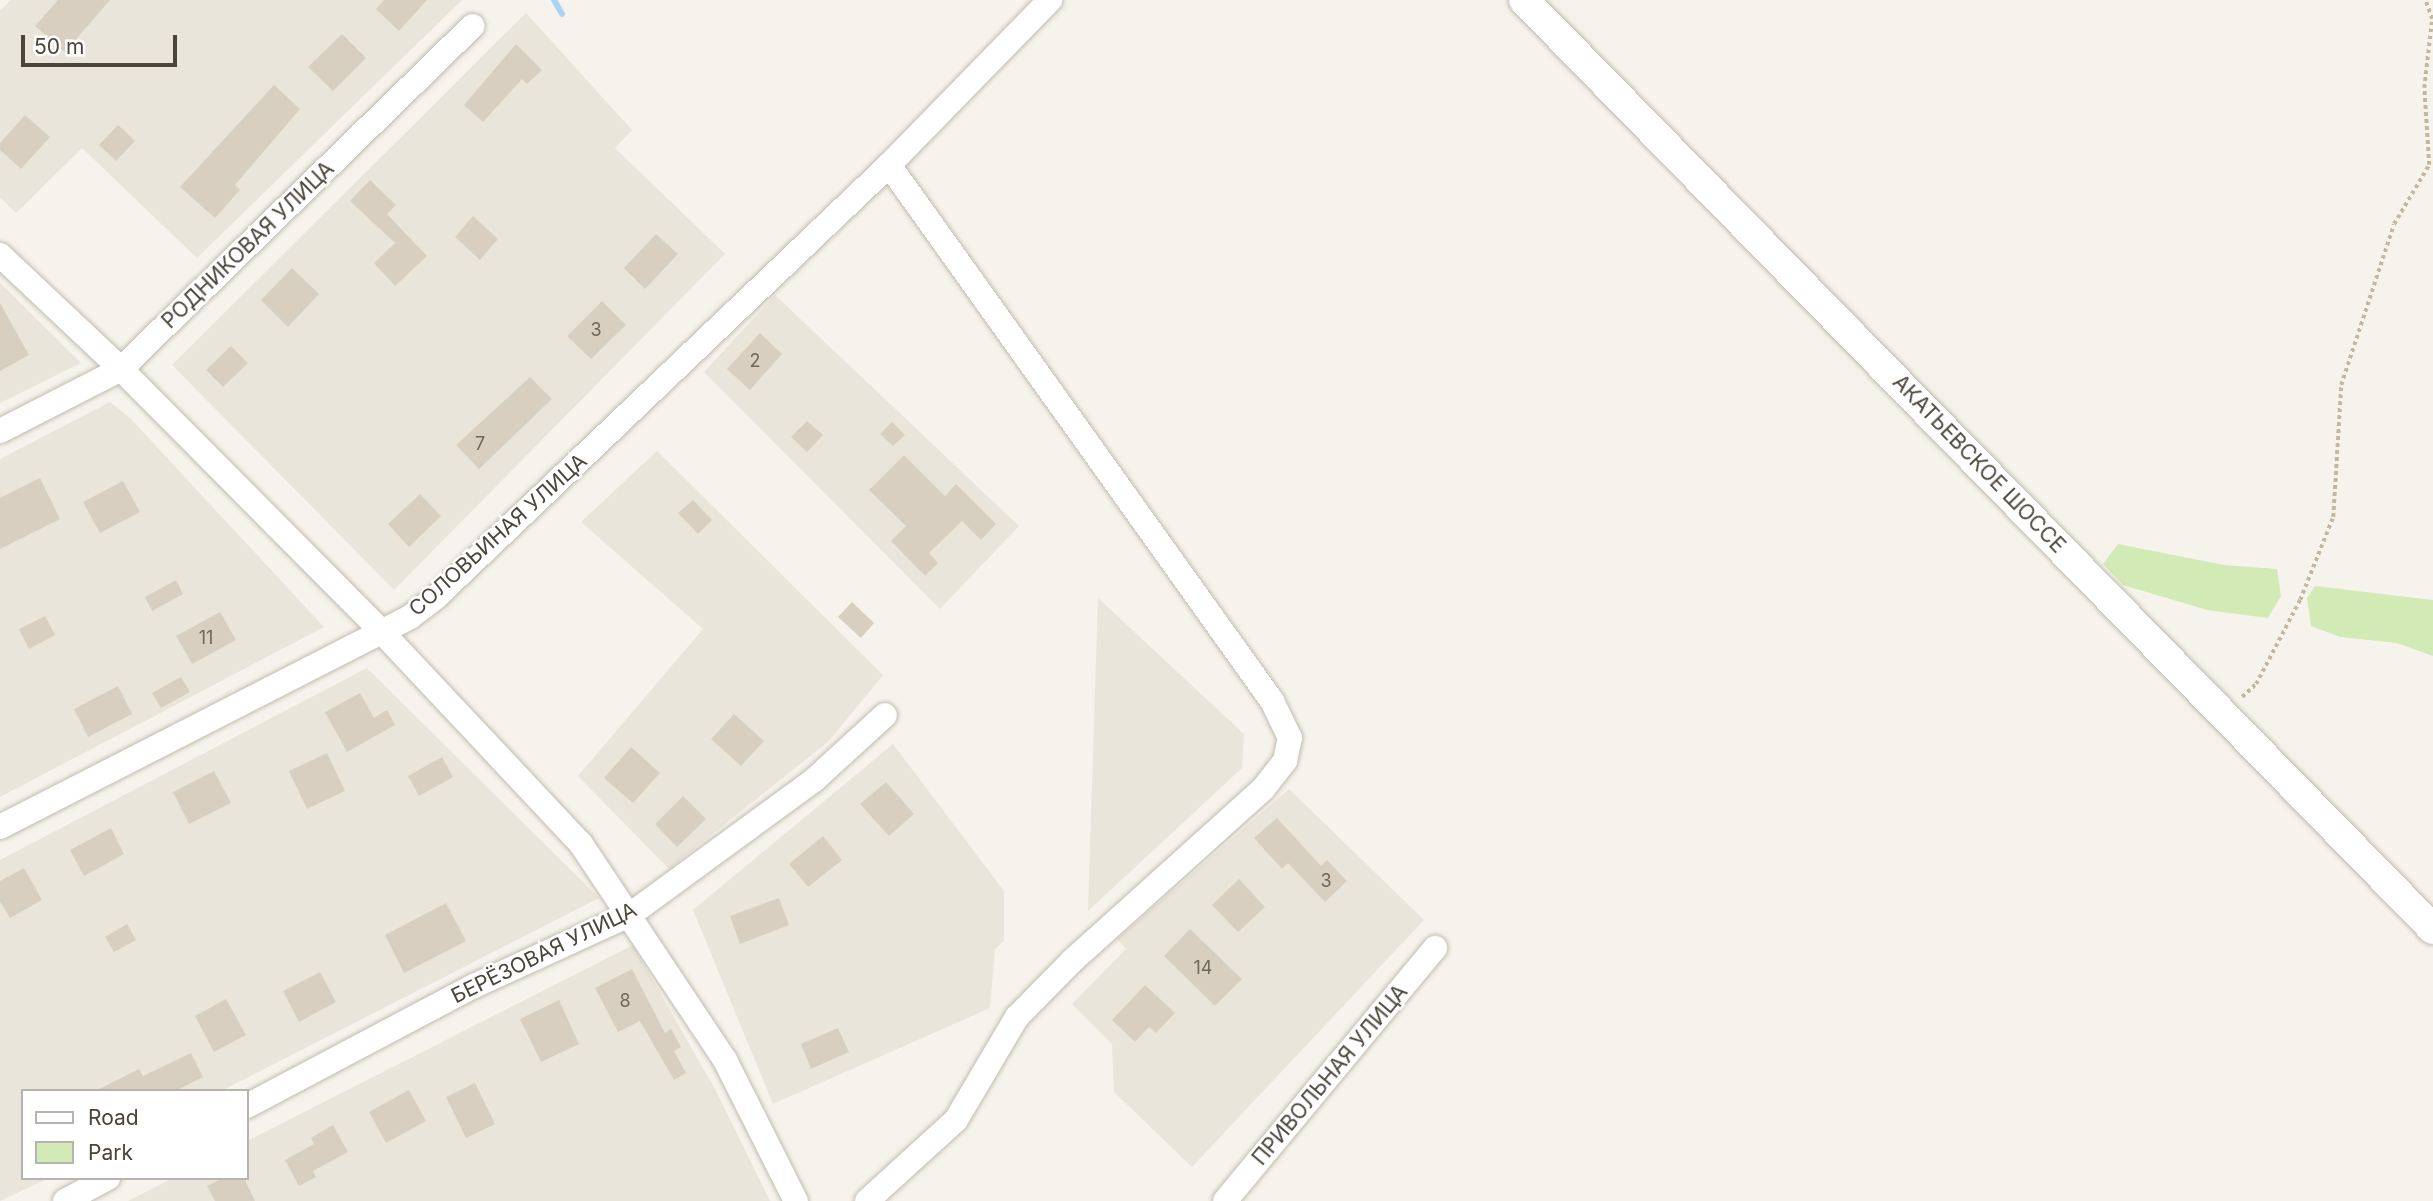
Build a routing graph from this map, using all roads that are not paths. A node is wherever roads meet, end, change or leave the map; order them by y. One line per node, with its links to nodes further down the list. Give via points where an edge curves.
1 (1050, 0): 4 (street, СОЛОВЬИНАЯ УЛИЦА)
2 (1524, 0): 12 (street, АКАТЬЕВСКОЕ ШОССЕ)
3 (472, 26): 6 (street, РОДНИКОВАЯ УЛИЦА)
4 (889, 165): 8 (street, СОЛОВЬИНАЯ УЛИЦА, via 435,598); 18 (street, via 1272,701 1290,738 1285,761 1264,789 1072,961 1017,1017 956,1120)
5 (0, 255): 6 (street)
6 (121, 369): 7 (street, РОДНИКОВАЯ УЛИЦА); 8 (street)
7 (0, 431)
8 (381, 631): 10 (street, СОЛОВЬИНАЯ УЛИЦА); 11 (street, via 580,844)
9 (885, 715): 11 (street, БЕРЁЗОВАЯ УЛИЦА, via 814,780)
10 (0, 827)
11 (631, 914): 14 (street, БЕРЁЗОВАЯ УЛИЦА, via 474,986); 17 (street, via 725,1060)
12 (2433, 929)
13 (1434, 948): 19 (street, ПРИВОЛЬНАЯ УЛИЦА)
14 (248, 1105)
15 (104, 1180): 16 (street)
16 (65, 1201)
17 (796, 1201)
18 (867, 1201)
19 (1225, 1201)

